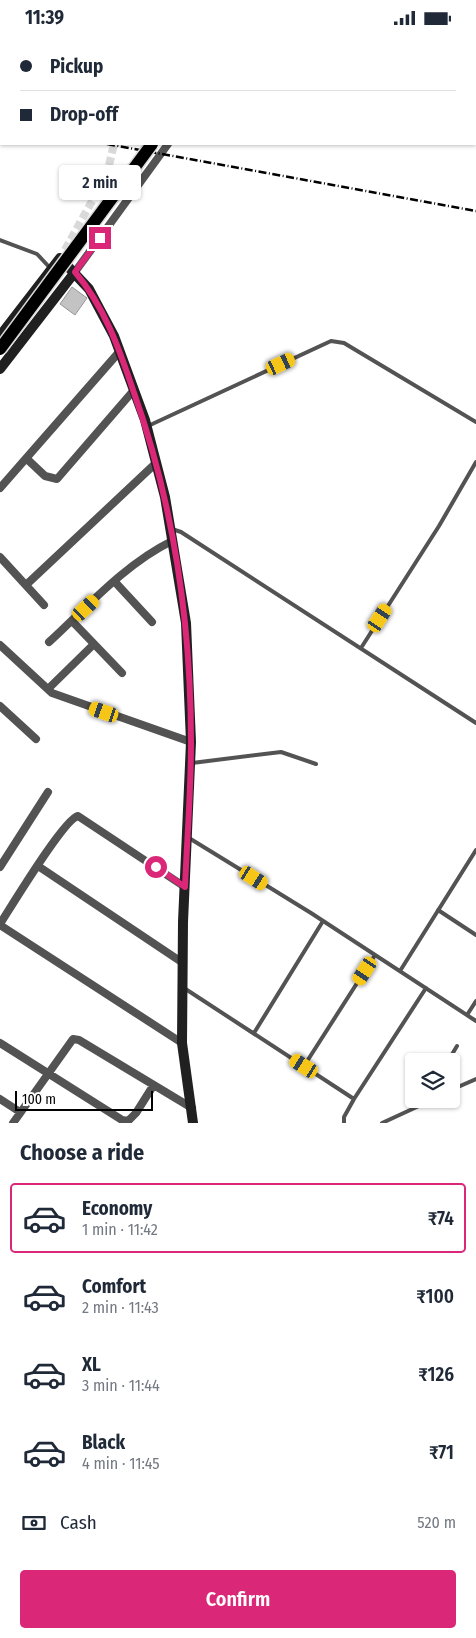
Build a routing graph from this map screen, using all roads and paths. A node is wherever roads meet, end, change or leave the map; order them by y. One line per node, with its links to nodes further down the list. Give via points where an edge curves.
1 (151, 145): 7 (main road, bridge)
2 (167, 145): 5 (street)
3 (0, 240): 4 (lane, via 37,254)
4 (51, 269): 5 (street, via 63,254); 6 (street)
5 (75, 272): 8 (street, via 89,289); 9 (street)
6 (0, 337)
7 (0, 349)
8 (120, 351): 10 (street); 13 (street)
9 (0, 369)
10 (134, 390): 12 (street); 13 (street, via 57,479 45,476)
11 (476, 421): 12 (lane, via 344,343 331,341)
12 (146, 427): 14 (street)
13 (27, 459): 16 (street)
14 (156, 463): 17 (street); 21 (street)
15 (476, 463): 28 (lane)
16 (0, 488)
17 (170, 529): 18 (street); 28 (lane, via 181,532)
18 (172, 541): 20 (street, via 153,551); 34 (street, via 186,623)
19 (0, 557): 21 (street)
20 (114, 582): 23 (street); 24 (street)
21 (26, 585): 22 (street)
22 (44, 605)
23 (72, 621): 25 (street); 26 (street)
24 (152, 622)
25 (49, 642)
26 (94, 644): 29 (street); 30 (street)
27 (0, 645): 30 (street)
28 (361, 648): 32 (lane)
29 (122, 673)
30 (48, 689): 34 (street)
31 (0, 706): 33 (street)
32 (476, 723)
33 (36, 739)
34 (191, 742): 35 (street)
35 (190, 763): 36 (lane, via 281,752); 38 (street)
36 (316, 764)
37 (48, 792): 41 (street)
38 (187, 836): 42 (street); 46 (lane)
39 (476, 850): 45 (lane)
40 (38, 866): 42 (street, via 78,816); 44 (street); 50 (street)
41 (0, 867)
42 (185, 887): 50 (street)
43 (0, 905): 44 (street)
44 (9, 910): 47 (street)
45 (438, 910): 48 (lane); 51 (lane)
46 (324, 921): 49 (lane); 57 (lane)
47 (0, 925): 59 (street)
48 (476, 935)
49 (375, 955): 51 (lane); 62 (lane)
50 (183, 963): 52 (street)
51 (400, 971): 53 (lane)
52 (182, 987): 57 (lane); 59 (street)
53 (426, 988): 55 (lane); 68 (lane)
54 (476, 1001): 55 (lane)
55 (467, 1015): 56 (lane)
56 (476, 1021)
57 (254, 1033): 62 (lane)
58 (0, 1043): 63 (street)
59 (182, 1043): 70 (street)
60 (457, 1046): 61 (lane)
61 (453, 1053)
62 (304, 1066): 68 (lane)
63 (48, 1074): 65 (street, via 70,1042 77,1039); 65 (street, via 122,1121 128,1121 136,1113); 71 (street)
64 (476, 1079): 66 (lane)
65 (153, 1086): 70 (street)
66 (460, 1087)
67 (0, 1099): 71 (street)
68 (354, 1099): 74 (lane)
69 (414, 1108): 75 (lane)
70 (192, 1109): 73 (street)
71 (20, 1112): 72 (street)
72 (14, 1123)
73 (193, 1123)
74 (344, 1123)
75 (382, 1123)

